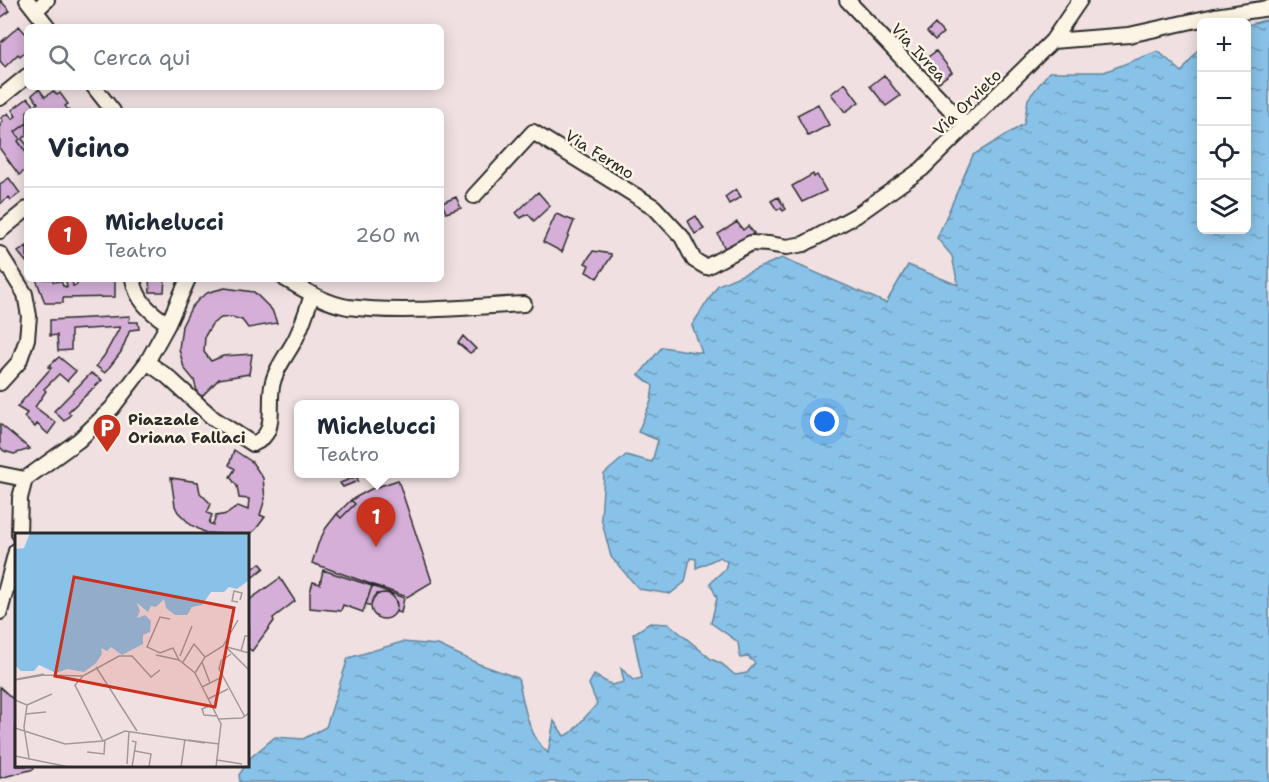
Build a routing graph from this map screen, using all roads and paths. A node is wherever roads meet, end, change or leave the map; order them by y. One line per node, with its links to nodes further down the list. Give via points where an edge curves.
1 (47, 0): 4 (street)
2 (847, 0): 12 (street, Via Ivrea)
3 (1080, 0): 7 (street, Via Orvieto)
4 (32, 5): 6 (street)
5 (1269, 8): 7 (street, via 1129,35)
6 (46, 24)
7 (1052, 41): 12 (street, Via Orvieto)
8 (24, 78): 10 (street)
9 (96, 90): 11 (street)
10 (0, 98)
11 (111, 108)
12 (966, 126): 17 (street, Via Orvieto, via 922,169 830,230 787,248 751,243)
13 (474, 196): 17 (street, Via Fermo, via 533,132 654,207 682,237 694,260)
14 (24, 211): 15 (street)
15 (0, 231)
16 (0, 254): 25 (street, via 25,294 29,316 19,362)
17 (706, 267)
18 (134, 282): 23 (street, via 137,295)
19 (187, 282): 23 (street)
20 (290, 282): 21 (street)
21 (312, 295): 22 (street, via 346,306 413,310); 24 (street, via 296,337 274,377 269,430 253,444 213,418)
22 (524, 304)
23 (168, 324): 24 (street)
24 (147, 363): 27 (street, via 112,408 78,440)
25 (0, 383)
26 (1, 471): 27 (street)
27 (25, 479): 28 (street)
28 (19, 533)
29 (15, 555): 30 (street)
30 (0, 612)

